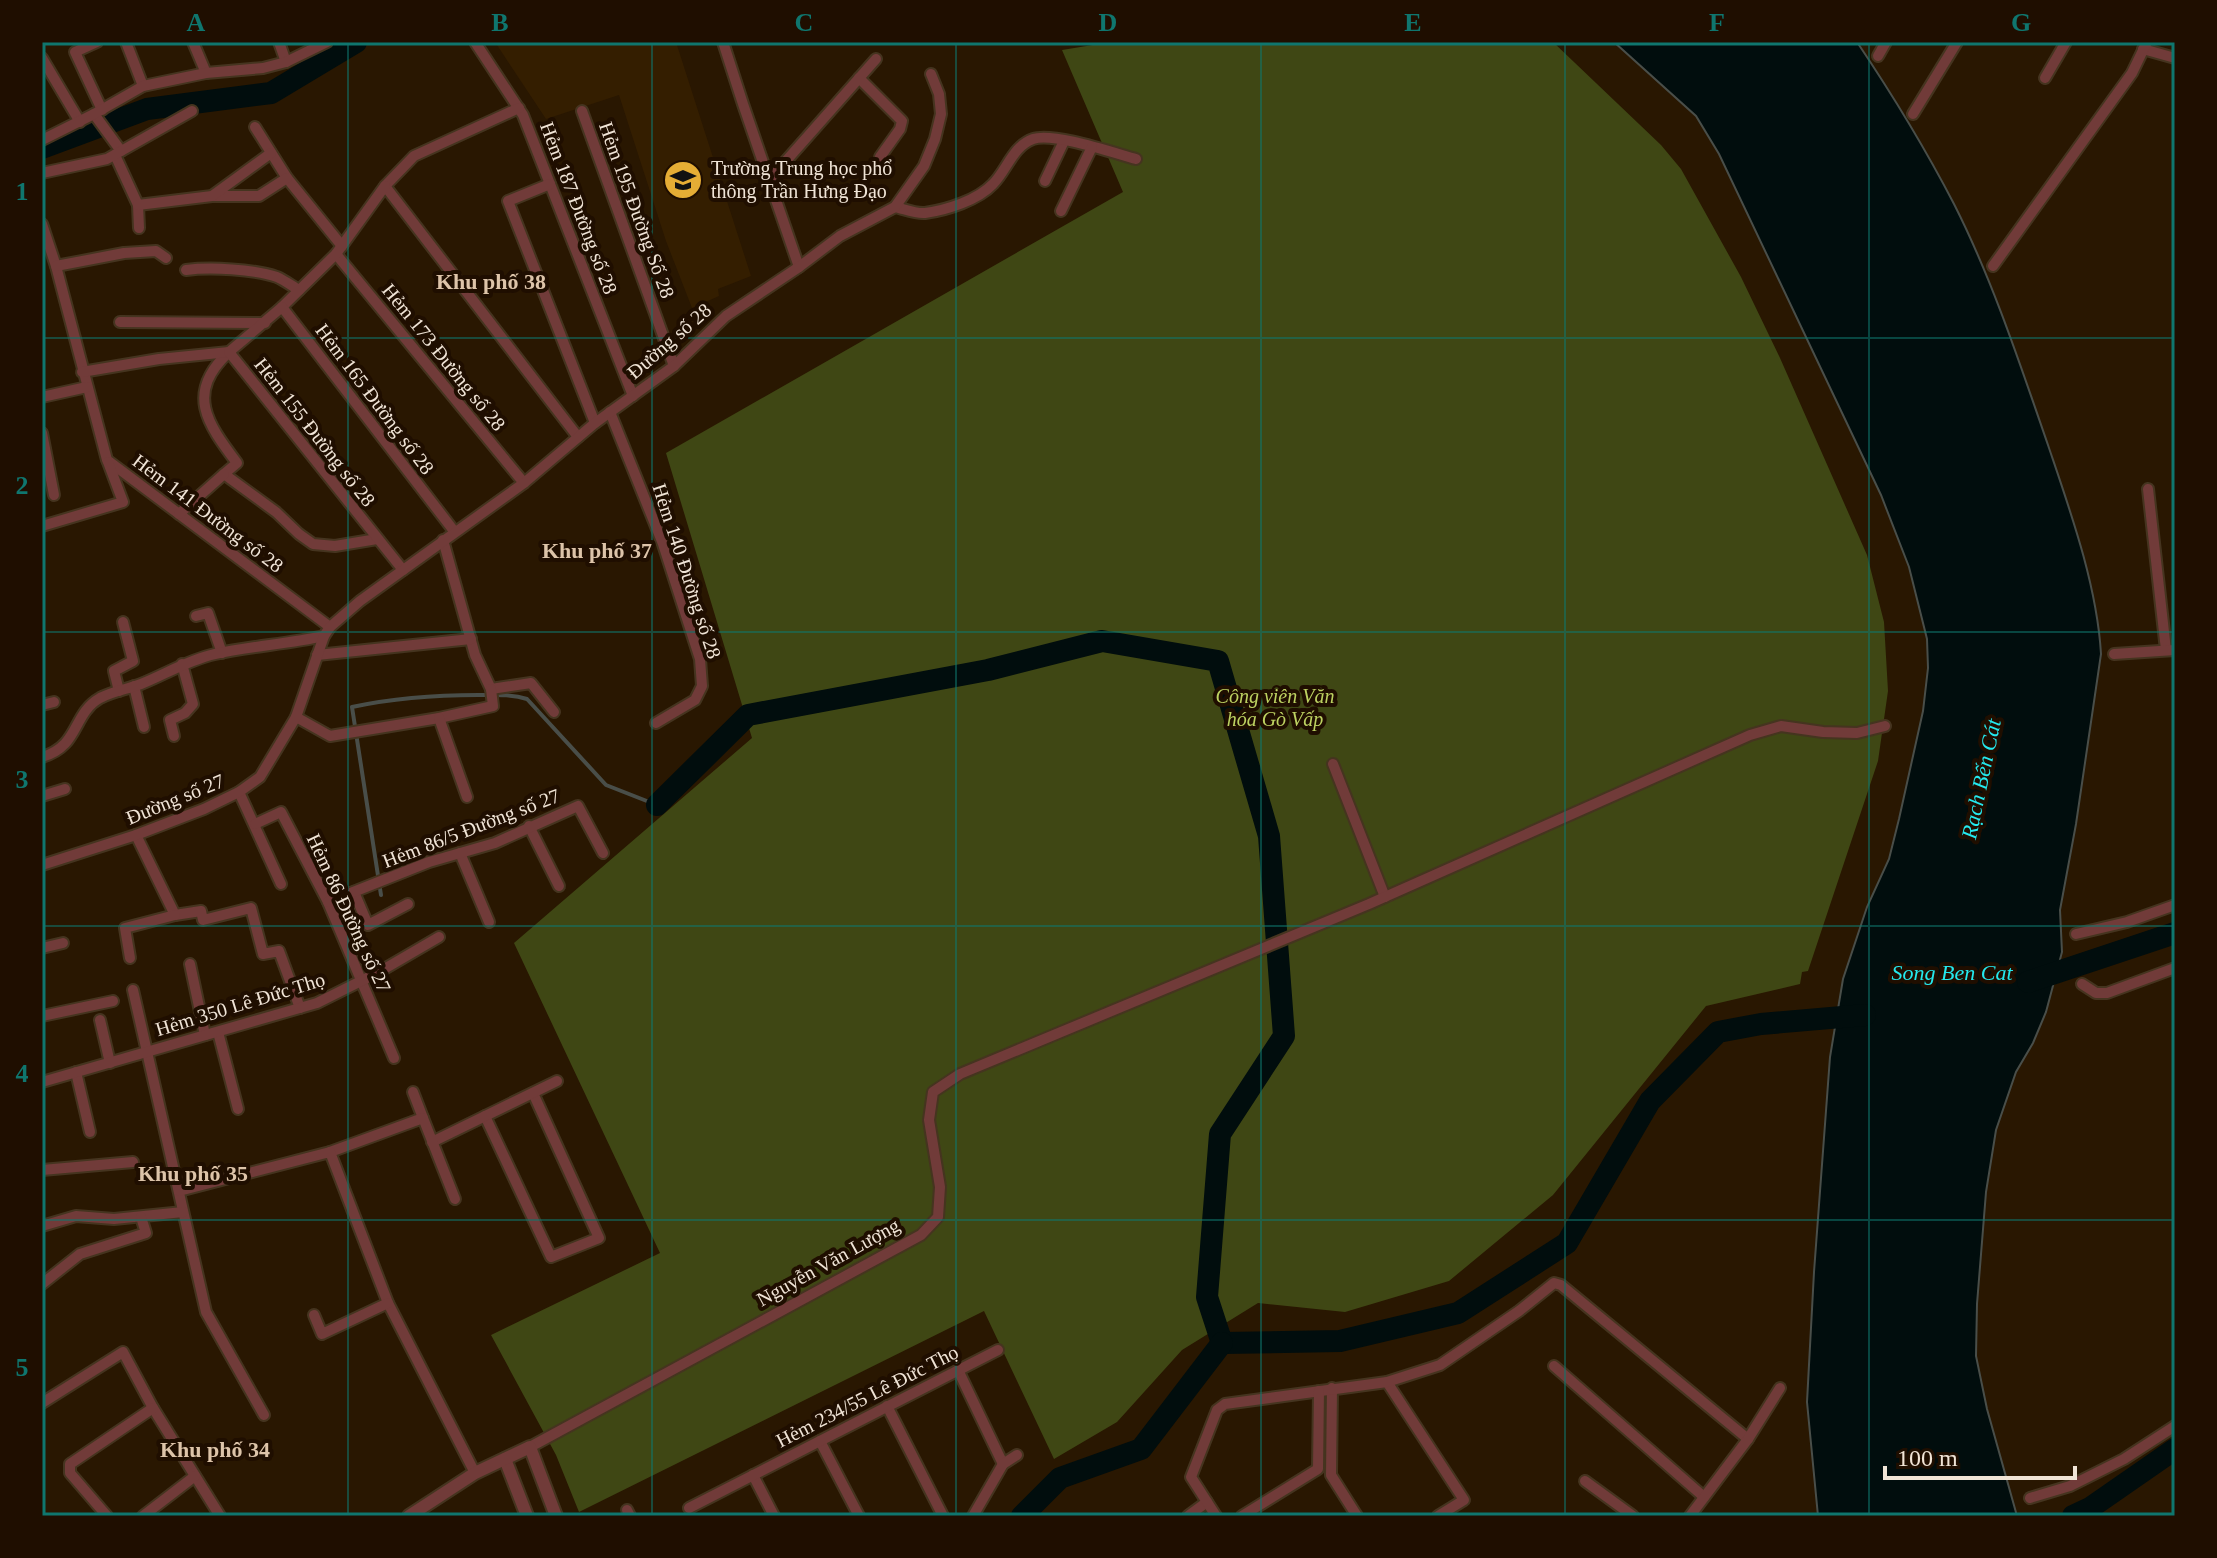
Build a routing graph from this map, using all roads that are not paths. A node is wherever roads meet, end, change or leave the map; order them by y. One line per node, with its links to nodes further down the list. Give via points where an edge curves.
1 (97, 42): 26 (street, via 75,52)
2 (126, 42): 21 (street)
3 (193, 42): 17 (street)
4 (279, 42): 16 (street)
5 (327, 42): 16 (street)
6 (475, 42): 22 (street, Hẻm 187 Đường số 28)
7 (723, 42): 38 (street)
8 (1886, 42): 12 (street)
9 (1957, 42): 25 (street)
10 (2066, 42): 20 (street)
11 (2145, 46): 14 (street); 51 (street, via 2132,73)
12 (1878, 56)
13 (42, 58): 27 (street)
14 (2175, 58)
15 (876, 59): 19 (street)
16 (286, 62): 17 (street)
17 (206, 73): 21 (street)
18 (931, 74): 44 (street, Đường số 28, via 941,114 935,139 924,166)
19 (859, 78): 34 (street, via 902,121); 38 (street)
20 (2045, 78)
21 (143, 86): 26 (street)
22 (519, 108): 40 (street, Hẻm 187 Đường số 28); 41 (street, via 414,156)
23 (192, 111): 32 (street)
24 (582, 111): 59 (street, Hẻm 195 Đường Số 28)
25 (1913, 114)
26 (98, 115): 27 (street); 32 (street)
27 (80, 122): 29 (street)
28 (255, 127): 33 (street, Hẻm 173 Đường số 28)
29 (42, 140)
30 (1064, 141): 31 (street); 39 (street); 44 (street, via 1037,137 1022,144 992,186 952,207 923,213)
31 (1092, 147): 35 (street); 45 (street)
32 (118, 153): 36 (street); 43 (street)
33 (271, 153): 37 (street, Hẻm 173 Đường số 28); 42 (street)
34 (880, 157)
35 (1136, 159)
36 (42, 173)
37 (287, 178): 42 (street, via 259,196); 48 (street, Hẻm 173 Đường số 28)
38 (770, 179): 52 (street)
39 (1045, 181)
40 (550, 184): 62 (street, Hẻm 187 Đường số 28); 65 (street, via 508,201)
41 (385, 186): 48 (street); 67 (street)
42 (212, 196): 43 (street)
43 (138, 205): 47 (street)
44 (895, 207): 52 (street, Đường số 28, via 840,236)
45 (1061, 211)
46 (42, 224): 50 (street, Hẻm 141 Đường số 28)
47 (139, 228)
48 (339, 250): 54 (street); 70 (street, Hẻm 173 Đường số 28)
49 (166, 258): 50 (street, via 156,251 140,252)
50 (56, 266): 60 (street, Hẻm 141 Đường số 28)
51 (1993, 266)
52 (799, 267): 59 (street, Đường số 28, via 726,316)
53 (186, 270): 54 (street, via 260,273)
54 (299, 290): 55 (street)
55 (282, 307): 57 (street); 75 (street, Hẻm 165 Đường số 28)
56 (120, 322): 57 (street)
57 (265, 323): 58 (street, Hẻm 155 Đường số 28)
58 (229, 352): 60 (street); 69 (street, via 215,365 205,388 211,429 237,463); 76 (street, Hẻm 155 Đường số 28)
59 (674, 366): 62 (street, Đường số 28)
60 (82, 372): 61 (street, Hẻm 141 Đường số 28)
61 (87, 387): 63 (street); 68 (street, Hẻm 141 Đường số 28)
62 (633, 396): 64 (street, Đường số 28)
63 (42, 397)
64 (610, 412): 65 (street, Đường số 28); 96 (street, Hẻm 140 Đường số 28, via 663,544 700,659 702,686 695,700)
65 (595, 423): 67 (street, Đường số 28)
66 (42, 433): 72 (street)
67 (578, 437): 70 (street, Đường số 28)
68 (107, 460): 73 (street, Hẻm 141 Đường số 28); 74 (street, via 123,502)
69 (224, 474): 73 (street); 76 (street, via 313,544)
70 (524, 483): 75 (street, Đường số 28)
71 (2148, 489): 83 (street)
72 (54, 495)
73 (179, 514): 81 (street, Hẻm 141 Đường số 28)
74 (42, 526)
75 (454, 531): 77 (street, Đường số 28)
76 (377, 539): 78 (street, Hẻm 155 Đường số 28)
77 (443, 540): 78 (street, Đường số 28); 82 (street)
78 (403, 570): 81 (street, Đường số 28)
79 (196, 616): 84 (street, via 208,613)
80 (123, 622): 90 (street, via 133,661 114,671)
81 (327, 632): 84 (street, via 290,644); 86 (street, Đường số 27)
82 (471, 639): 86 (street); 89 (street)
83 (2170, 650): 85 (street)
84 (222, 653): 87 (street)
85 (2114, 654)
86 (317, 655): 94 (street, Đường số 27)
87 (182, 664): 88 (street); 99 (street, via 193,704 170,720)
88 (134, 686): 90 (street); 98 (street)
89 (491, 689): 93 (street, via 531,683); 95 (street, via 493,706)
90 (119, 691): 100 (street, via 98,699 68,741)
91 (54, 702): 92 (street)
92 (42, 705)
93 (554, 712)
94 (296, 717): 95 (street, via 330,736); 103 (street, Đường số 27, via 260,777)
95 (439, 718): 105 (street)
96 (656, 723)
97 (1885, 726): 115 (street, via 1857,733 1781,726 1750,735)
98 (144, 727)
99 (174, 736)
100 (42, 757)
101 (1333, 764): 115 (street)
102 (65, 789): 104 (street)
103 (239, 792): 106 (street); 108 (street, Đường số 27)
104 (42, 796)
105 (467, 797)
106 (255, 824): 112 (street); 116 (street, Hẻm 86 Đường số 27, via 281,812)
107 (529, 826): 109 (street, Hẻm 86/5 Đường số 27); 110 (street, Hẻm 86/5 Đường số 27, via 578,806); 113 (street)
108 (136, 835): 111 (street, Đường số 27); 119 (street)
109 (460, 853): 114 (street, Hẻm 86/5 Đường số 27); 120 (street)
110 (603, 853)
111 (42, 865)
112 (281, 884)
113 (559, 886)
114 (354, 892): 116 (street, Hẻm 86/5 Đường số 27); 117 (street, via 368,925)
115 (1385, 897): 175 (street, Nguyễn Văn Lượng, via 960,1074 933,1092 929,1120 940,1187 938,1217 921,1235)
116 (328, 902): 128 (street, Hẻm 86 Đường số 27)
117 (408, 904)
118 (2175, 905): 121 (street)
119 (175, 915): 125 (street, via 125,928); 132 (street, via 201,911 203,920 251,908 263,954 279,951)
120 (489, 922)
121 (2076, 934)
122 (439, 937): 128 (street, Hẻm 350 Lê Đức Thọ)
123 (63, 943): 124 (street)
124 (42, 948)
125 (130, 958)
126 (190, 964): 136 (street)
127 (2175, 968): 129 (street, via 2107,993)
128 (361, 981): 132 (street, Hẻm 350 Lê Đức Thọ); 138 (street, Hẻm 86 Đường số 27)
129 (2082, 984)
130 (133, 990): 137 (street)
131 (113, 1001): 133 (street)
132 (300, 1008): 135 (street, Hẻm 350 Lê Đức Thọ)
133 (42, 1016)
134 (100, 1020): 139 (street)
135 (218, 1032): 136 (street, Hẻm 350 Lê Đức Thọ); 145 (street)
136 (205, 1035): 137 (street, Hẻm 350 Lê Đức Thọ)
137 (146, 1052): 139 (street, Hẻm 350 Lê Đức Thọ); 153 (street)
138 (394, 1058)
139 (110, 1063): 140 (street, Hẻm 350 Lê Đức Thọ)
140 (76, 1072): 142 (street, Hẻm 350 Lê Đức Thọ); 148 (street)
141 (557, 1081): 144 (street)
142 (42, 1082)
143 (413, 1092): 147 (street)
144 (533, 1093): 146 (street); 146 (street, via 599,1238 551,1257)
145 (238, 1109)
146 (485, 1116): 149 (street)
147 (423, 1118): 149 (street); 150 (street)
148 (90, 1132)
149 (432, 1142): 154 (street)
150 (330, 1152): 153 (street); 159 (street)
151 (133, 1162): 152 (street)
152 (42, 1170)
153 (179, 1191): 155 (street)
154 (455, 1199)
155 (183, 1212): 156 (street); 171 (street, via 206,1312)
156 (141, 1217): 157 (street, via 76,1216); 158 (street, via 146,1233 80,1254)
157 (42, 1226)
158 (42, 1284)
159 (388, 1303): 160 (street, via 322,1334); 180 (street)
160 (314, 1315)
161 (998, 1350): 163 (street, Hẻm 234/55 Lê Đức Thọ)
162 (1554, 1366): 185 (street)
163 (958, 1370): 169 (street, Hẻm 234/55 Lê Đức Thọ); 178 (street)
164 (1387, 1382): 165 (street); 173 (street, via 1440,1365 1557,1283); 203 (street, via 1464,1500)
165 (1332, 1388): 167 (street); 182 (street)
166 (1780, 1388): 173 (street)
167 (1319, 1391): 179 (street); 187 (street, via 1225,1404 1217,1410 1191,1477)
168 (42, 1403): 170 (street, via 123,1352)
169 (887, 1406): 174 (street, Hẻm 234/55 Lê Đức Thọ); 197 (street)
170 (153, 1408): 183 (street); 190 (street, via 70,1464 70,1473)
171 (264, 1415)
172 (2175, 1426): 186 (street, via 2070,1486)
173 (1748, 1439): 185 (street)
174 (820, 1441): 181 (street, Hẻm 234/55 Lê Đức Thọ); 196 (street)
175 (530, 1447): 177 (street, Nguyễn Văn Lượng); 194 (street)
176 (1017, 1455): 178 (street)
177 (505, 1459): 180 (street, Nguyễn Văn Lượng); 193 (street)
178 (1003, 1464): 198 (street)
179 (1318, 1469): 182 (street); 201 (street)
180 (475, 1473): 189 (street, Nguyễn Văn Lượng)
181 (753, 1475): 188 (street, Hẻm 234/55 Lê Đức Thọ); 195 (street)
182 (1331, 1475): 202 (street)
183 (195, 1476): 191 (street); 192 (street)
184 (1585, 1481): 204 (street)
185 (1704, 1497): 205 (street)
186 (2030, 1498)
187 (1207, 1502): 199 (street); 200 (street)
188 (689, 1508)
189 (415, 1515)
190 (107, 1516)
191 (143, 1516)
192 (220, 1516)
193 (527, 1516)
194 (556, 1516)
195 (774, 1516)
196 (859, 1516)
197 (943, 1516)
198 (973, 1516)
199 (1188, 1516)
200 (1216, 1516)
201 (1242, 1516)
202 (1357, 1516)
203 (1438, 1516)
204 (1633, 1516)
205 (1690, 1516)

